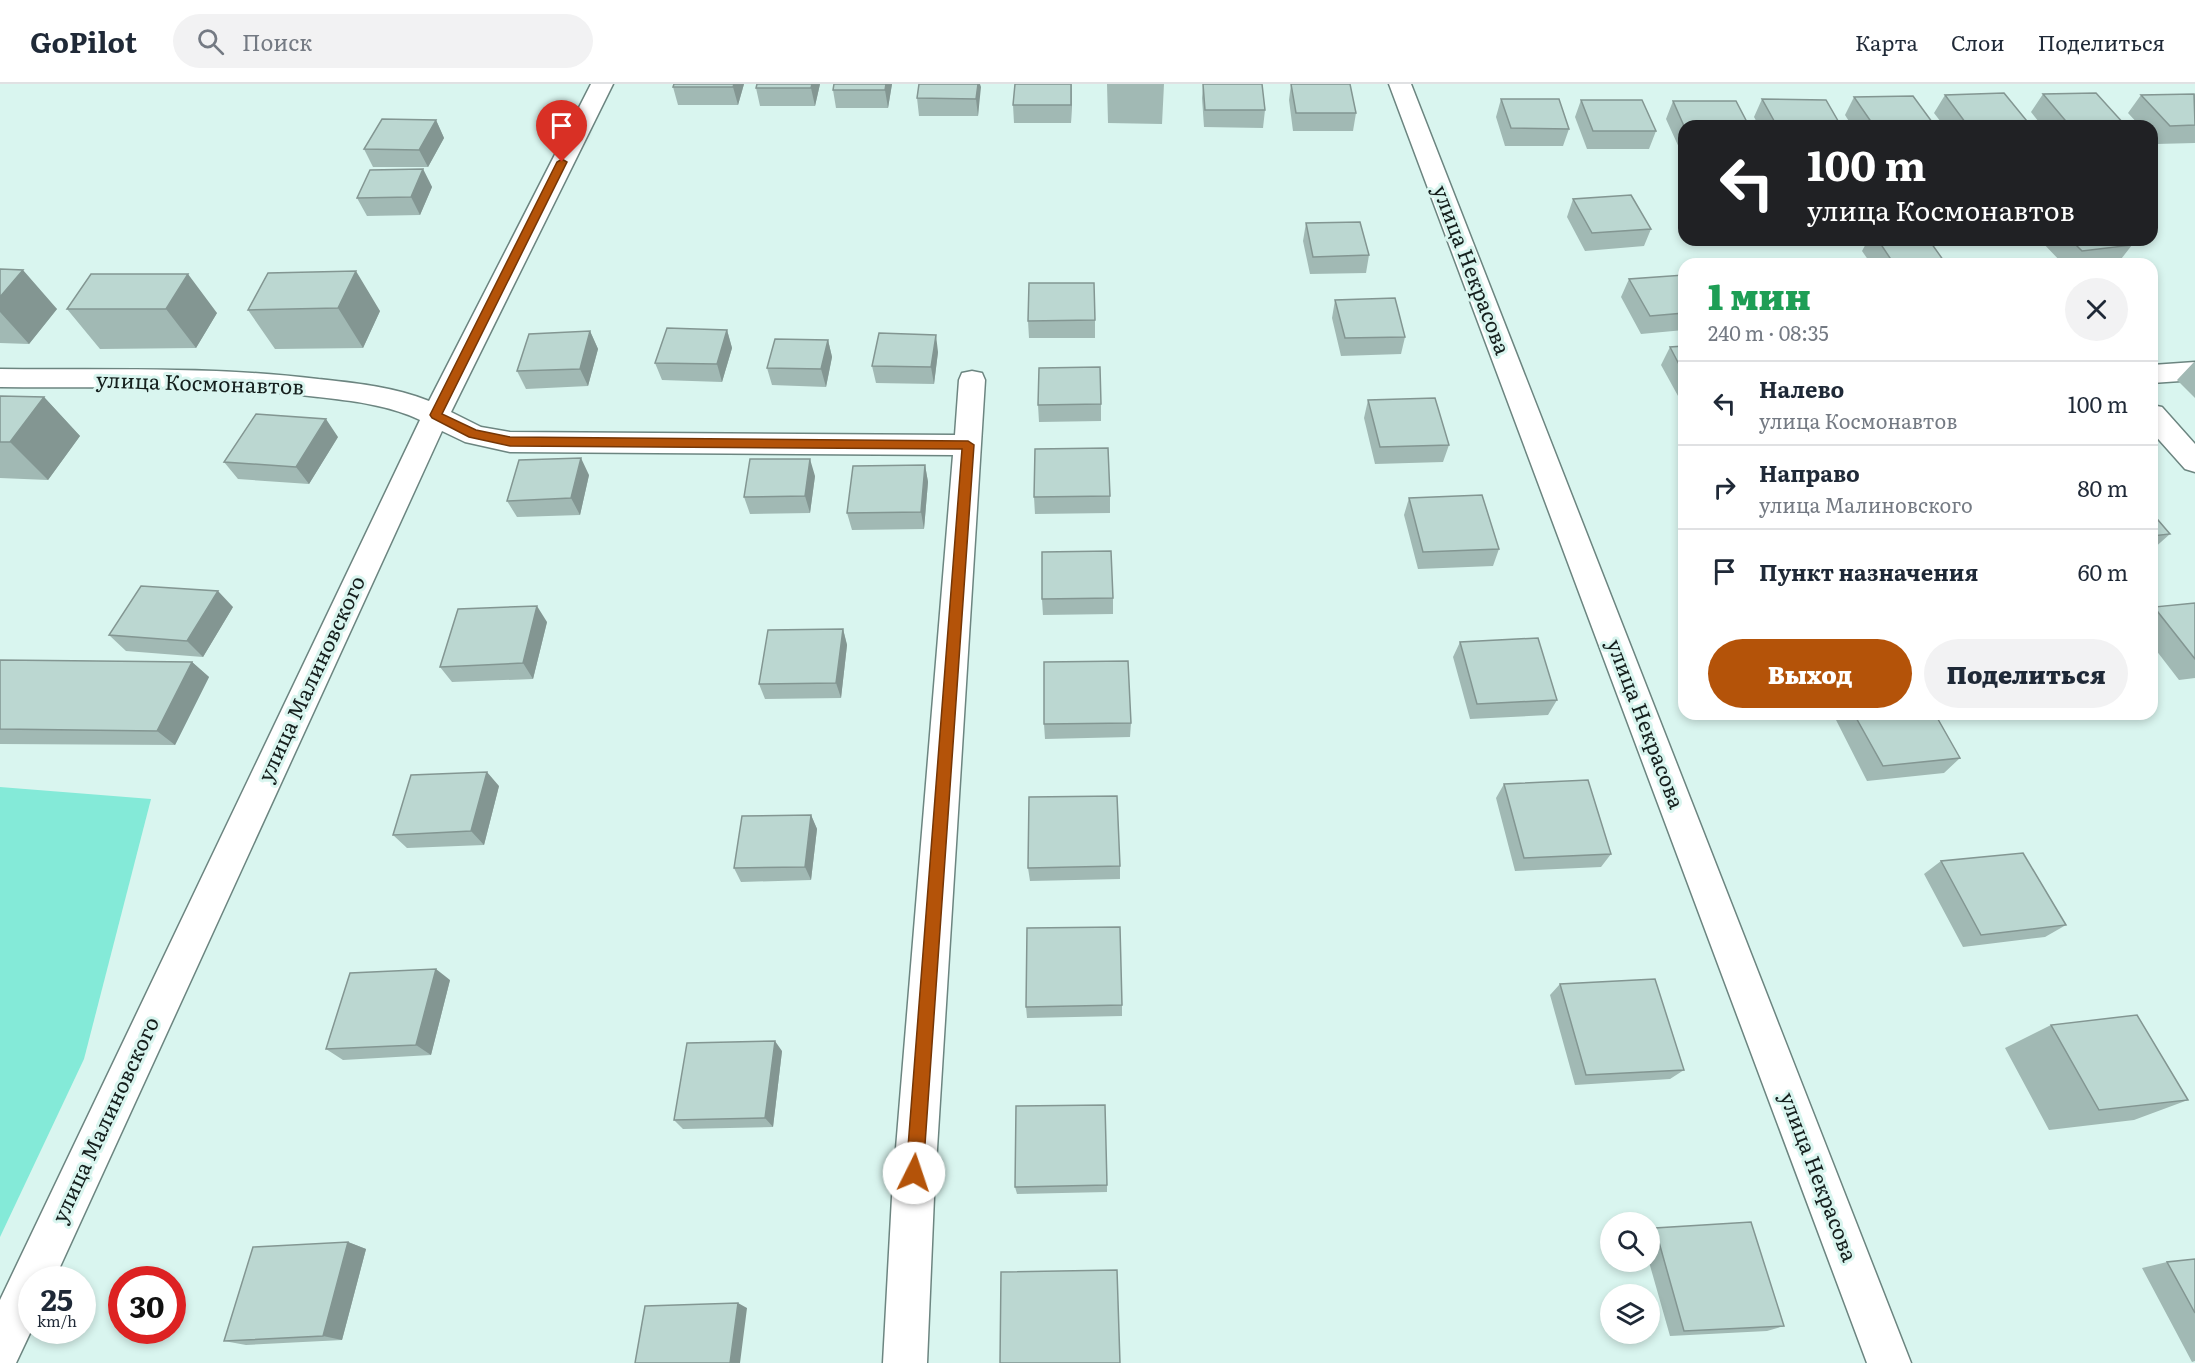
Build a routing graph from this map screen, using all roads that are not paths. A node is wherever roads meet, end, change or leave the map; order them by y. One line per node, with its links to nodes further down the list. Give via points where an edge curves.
1 (602, 84): 7 (street, улица Малиновского)
2 (1400, 84): 15 (street, улица Некрасова)
3 (2195, 371): 4 (street)
4 (2158, 374)
5 (0, 378): 7 (street, улица Космонавтов, via 255,382 398,401)
6 (972, 380): 9 (street)
7 (436, 415): 9 (street, улица Космонавтов, via 473,434 510,442); 11 (street, улица Малиновского)
8 (2158, 421): 10 (street)
9 (968, 445): 14 (street)
10 (2195, 462)
11 (39, 1266)
12 (18, 1310): 13 (street, улица Малиновского)
13 (0, 1348)
14 (904, 1363)
15 (1889, 1363)

